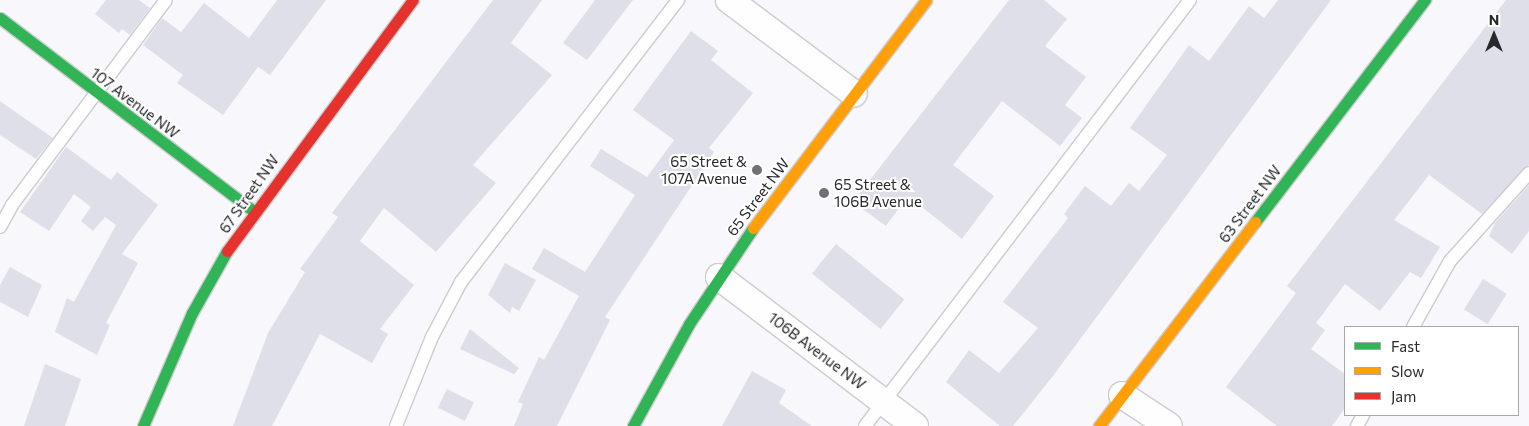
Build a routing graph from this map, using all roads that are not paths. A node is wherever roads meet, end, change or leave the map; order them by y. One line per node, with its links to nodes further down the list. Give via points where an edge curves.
1 (166, 0): 9 (lane)
2 (413, 0): 12 (street, 67 Street NW)
3 (678, 0): 19 (lane, via 461,282 432,336)
4 (729, 0): 10 (street)
5 (926, 0): 10 (street, 65 Street NW)
6 (1190, 0): 17 (lane)
7 (1425, 0): 16 (street, 63 Street NW)
8 (0, 18): 9 (street, 107 Avenue NW)
9 (96, 91): 12 (street, 107 Avenue NW); 13 (lane)
10 (854, 94): 14 (street, 65 Street NW)
11 (1529, 173): 15 (lane, via 1450,261)
12 (253, 211): 18 (street, 67 Street NW, via 192,313)
13 (0, 228)
14 (720, 277): 17 (street, 106B Avenue NW); 20 (street, 65 Street NW)
15 (1414, 326)
16 (1122, 395): 23 (street, 63 Street NW); 24 (street)
17 (882, 401): 21 (lane); 22 (street, 106B Avenue NW)
18 (143, 426)
19 (396, 426)
20 (634, 426)
21 (865, 426)
22 (915, 426)
23 (1099, 426)
24 (1169, 426)

